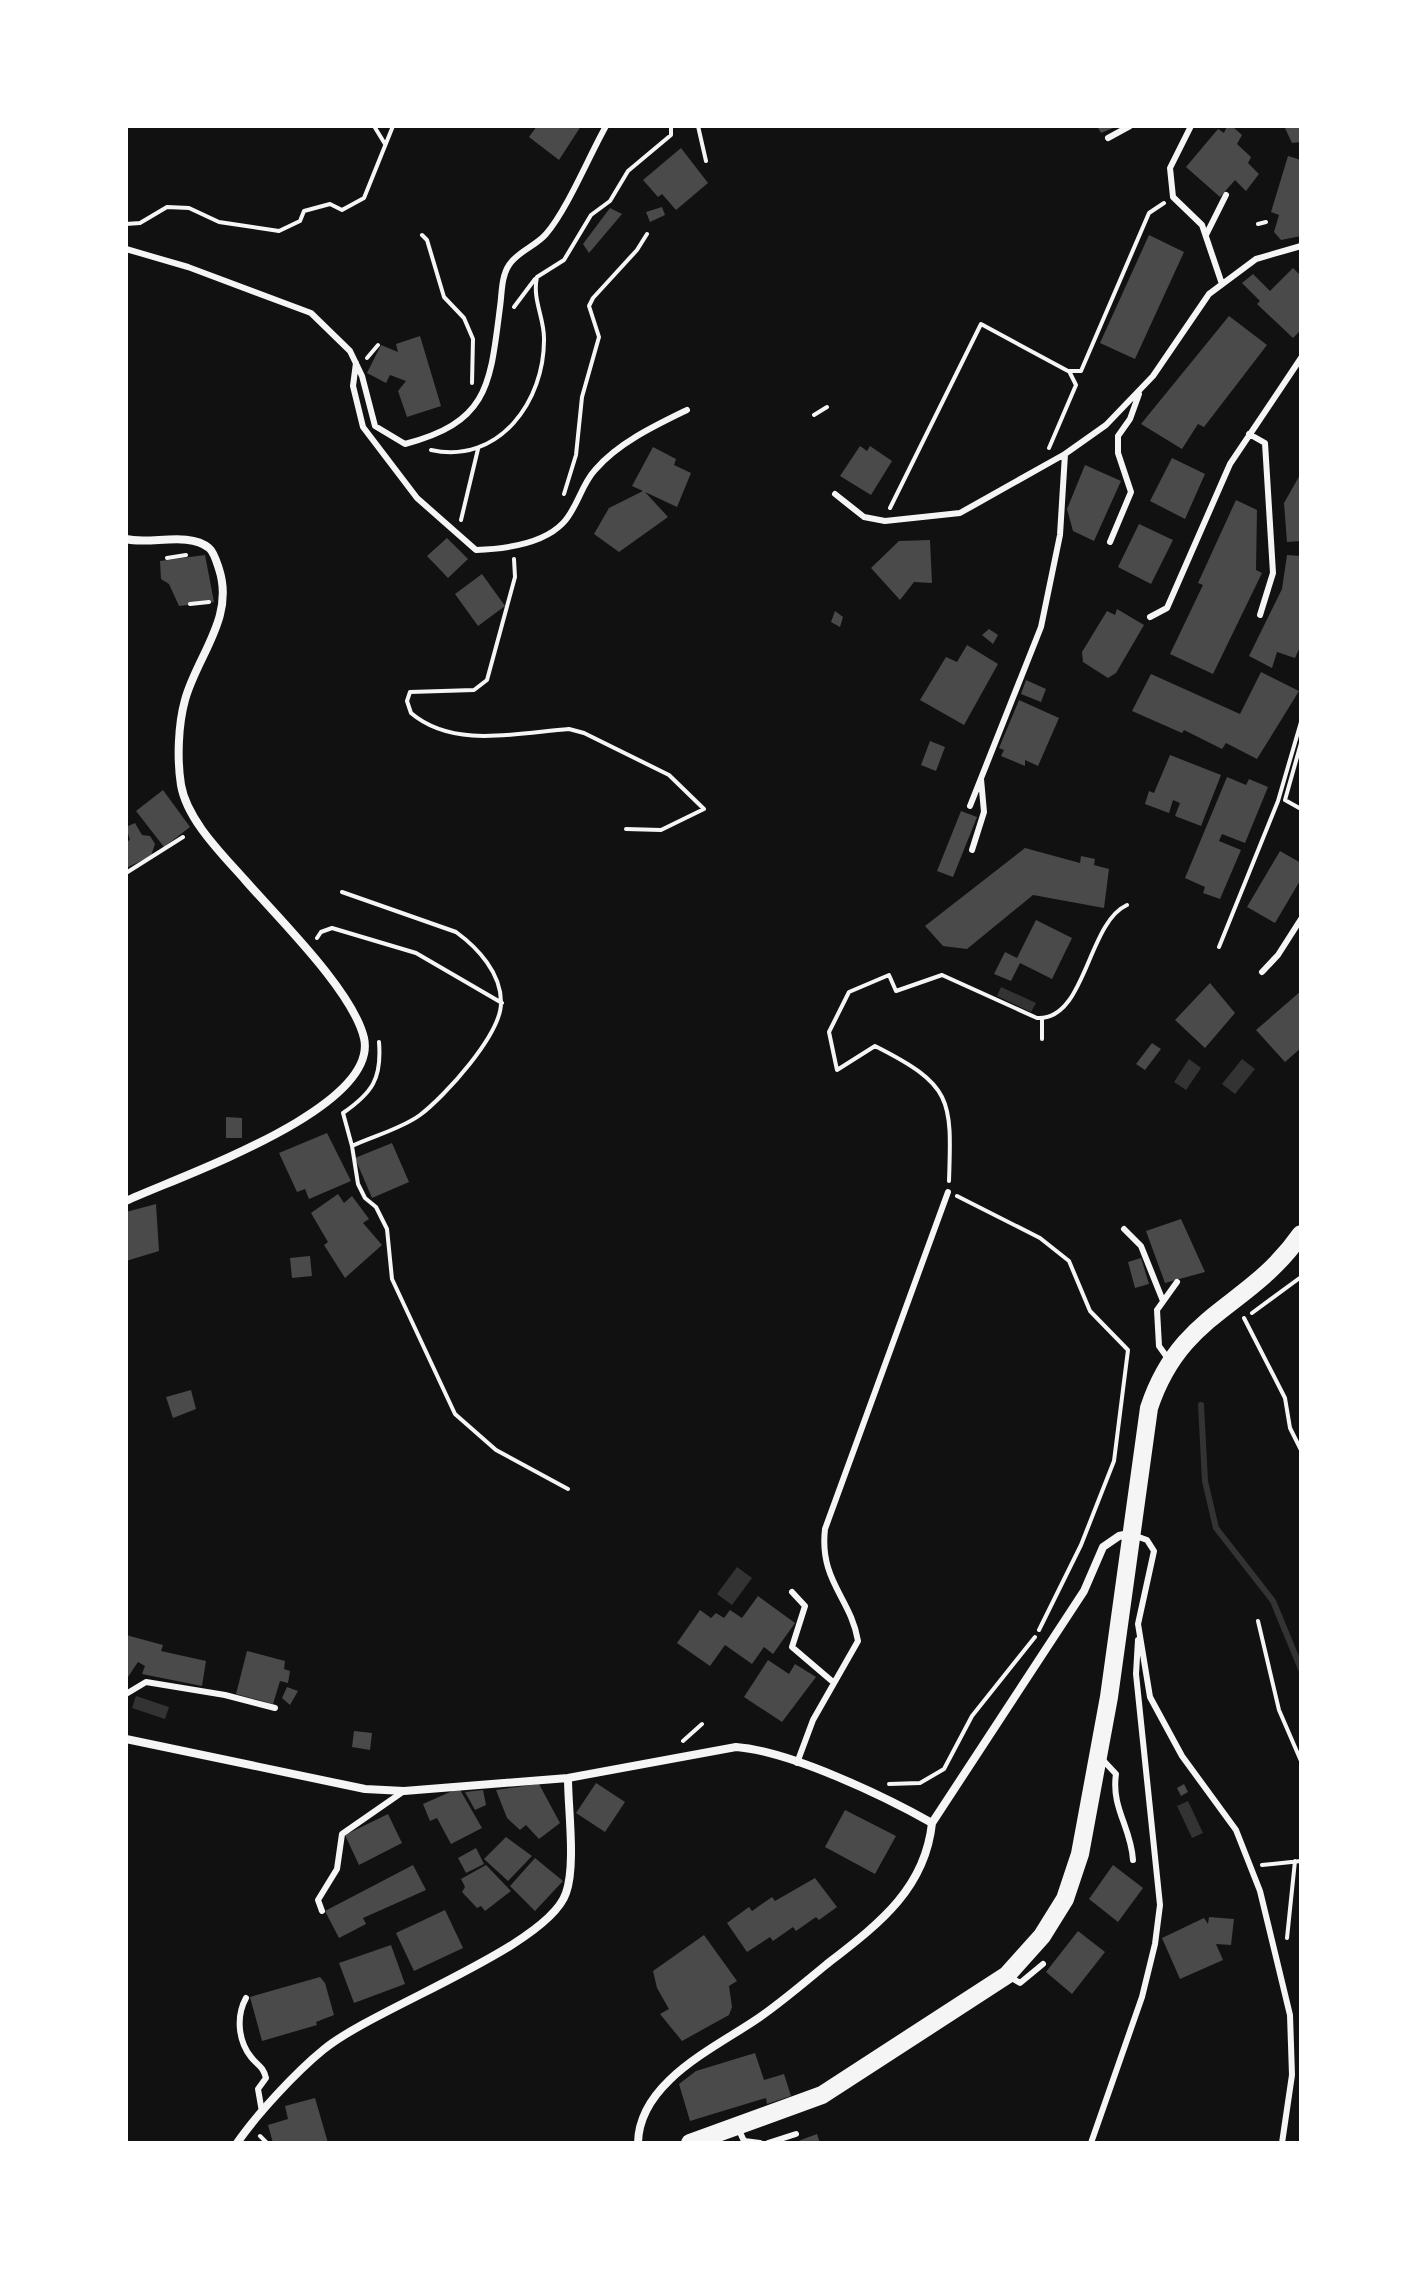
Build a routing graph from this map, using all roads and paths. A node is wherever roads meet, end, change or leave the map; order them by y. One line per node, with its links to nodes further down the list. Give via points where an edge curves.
1 (374, 126): 9 (path)
2 (393, 126): 9 (path)
3 (606, 126): 33 (lane, via 546,235 519,255 504,275 494,361 475,407 442,432)
4 (671, 126): 34 (path, via 671,135 628,171 610,201 591,215 564,260 537,277 537,309 545,335 538,380 526,410 499,439)
5 (698, 126): 10 (path)
6 (1130, 126): 8 (lane)
7 (1191, 126): 12 (lane, via 1170,168)
8 (1108, 138)
9 (385, 144): 14 (path, via 364,198 342,210 330,204 304,211 300,221 279,231 219,222 189,208 167,207 140,223)
10 (706, 161)
11 (1226, 195): 18 (lane)
12 (1173, 197): 18 (lane); 26 (path, via 1149,213 1081,371)
13 (1266, 222): 15 (path)
14 (126, 224)
15 (1258, 224)
16 (647, 234): 39 (path, via 589,306 599,337 582,397 576,455 559,508)
17 (422, 235): 27 (path, via 444,297 464,318 473,339)
18 (1206, 235): 21 (lane)
19 (1301, 246): 21 (lane, via 1256,259)
20 (126, 249): 25 (lane, via 311,313)
21 (1222, 284): 28 (lane, via 1209,294)
22 (378, 345): 24 (path)
23 (1301, 358): 32 (lane)
24 (365, 359)
25 (356, 363): 33 (lane, via 375,426); 41 (lane, via 353,386 363,427 417,498)
26 (1068, 371): 36 (path, via 1076,385); 38 (path, via 981,324)
27 (472, 387)
28 (1140, 391): 35 (lane, via 1106,425); 42 (lane, via 1118,436 1131,492)
29 (827, 407): 31 (path)
30 (687, 410): 39 (lane, via 610,455 593,472)
31 (814, 415)
32 (1249, 434): 44 (lane, via 1265,443 1269,476 1273,573); 45 (lane, via 1230,464 1167,608)
33 (405, 444): 34 (path, via 447,454)
34 (478, 449): 41 (path, via 462,508)
35 (1065, 454): 36 (lane); 48 (lane, via 1060,535 1041,627)
36 (1045, 466): 38 (lane, via 960,513)
37 (835, 494): 38 (lane, via 864,517)
38 (885, 521)
39 (563, 524): 43 (lane)
40 (126, 539): 59 (street, via 194,541 210,548 217,561 222,613 185,699 182,791 200,825)
41 (461, 540): 43 (lane, via 476,550)
42 (1110, 542)
43 (514, 549): 51 (path, via 515,577 487,680 474,690 410,692 411,713 446,733 467,736 569,729 584,733 669,775 704,809 661,830)
44 (1260, 615)
45 (1150, 617)
46 (1301, 722): 58 (path, via 1278,801)
47 (1301, 743): 50 (path, via 1285,800)
48 (981, 779): 49 (lane); 53 (lane, via 984,812)
49 (970, 806)
50 (1301, 809)
51 (626, 829)
52 (183, 837): 54 (path)
53 (972, 850)
54 (126, 873)
55 (342, 892): 61 (path, via 456,932 489,965)
56 (1127, 905): 62 (path, via 1109,921 1063,1010)
57 (1301, 919): 60 (lane)
58 (1219, 947)
59 (308, 954): 61 (path, via 321,932 332,928 416,953); 65 (street, via 357,1019 365,1042 357,1073 323,1107 298,1122)
60 (1262, 972)
61 (502, 1003): 73 (path, via 463,1073 419,1116 352,1146 352,1161 365,1198 387,1229 392,1279 455,1414 496,1450)
62 (1042, 1018): 63 (path); 64 (path, via 942,975 896,991 889,975 849,992 829,1032 837,1070 875,1046 927,1075 938,1087 951,1130)
63 (1042, 1039)
64 (948, 1192): 78 (lane, via 825,1529 830,1580 858,1641); 86 (path, via 1040,1238 1069,1261 1090,1311 1128,1350 1114,1461 1038,1633 972,1716 944,1769 920,1783)
65 (126, 1201)
66 (1124, 1229): 70 (lane, via 1141,1246)
67 (1301, 1234): 71 (main road, via 1276,1267 1218,1310)
68 (1301, 1277): 72 (path, via 1243,1319 1285,1398 1290,1428)
69 (1177, 1282): 70 (lane)
70 (1163, 1301): 71 (lane, via 1157,1310 1159,1346)
71 (1169, 1360): 74 (main road, via 1149,1408)
72 (1301, 1450)
73 (568, 1489)
74 (1129, 1534): 77 (lane, via 1147,1540 1154,1551); 82 (main road); 88 (street, via 1103,1547 1084,1591)
75 (792, 1592): 78 (lane, via 805,1606 792,1647)
76 (1258, 1621): 83 (path, via 1279,1710)
77 (1138, 1624): 91 (lane, via 1155,1711 1236,1830); 107 (lane, via 1136,1674 1160,1905 1142,1997)
78 (833, 1682): 84 (lane)
79 (126, 1694): 80 (lane, via 146,1682)
80 (275, 1708)
81 (126, 1739): 87 (street, via 365,1789)
82 (1098, 1756): 89 (lane, via 1116,1774 1113,1793); 95 (main road, via 1080,1854 1065,1899 1042,1936)
83 (1301, 1761)
84 (797, 1764): 85 (street, via 761,1749 736,1747); 88 (street, via 889,1799)
85 (568, 1778): 87 (street); 97 (street, via 566,1894 536,1930 324,2049)
86 (885, 1784)
87 (404, 1791): 92 (lane, via 342,1834 337,1869 318,1900)
88 (932, 1823): 103 (street, via 929,1850 894,1908 762,2016 678,2074 647,2109)
89 (1133, 1860)
90 (1298, 1861): 91 (path); 93 (path)
91 (1251, 1867): 108 (lane, via 1290,2015 1292,2075)
92 (322, 1911)
93 (1288, 1944)
94 (1043, 1964): 95 (lane, via 1020,1983)
95 (1007, 1975): 98 (main road, via 822,2095)
96 (246, 1998): 97 (lane, via 239,2019 250,2056 263,2067 266,2078 258,2089)
97 (262, 2112): 101 (street)
98 (737, 2125): 104 (main road); 105 (lane, via 744,2141)
99 (796, 2134): 106 (lane)
100 (260, 2136): 102 (path)
101 (237, 2143)
102 (267, 2143)
103 (638, 2143)
104 (690, 2143)
105 (760, 2143)
106 (768, 2143)
107 (1091, 2143)
108 (1282, 2143)

